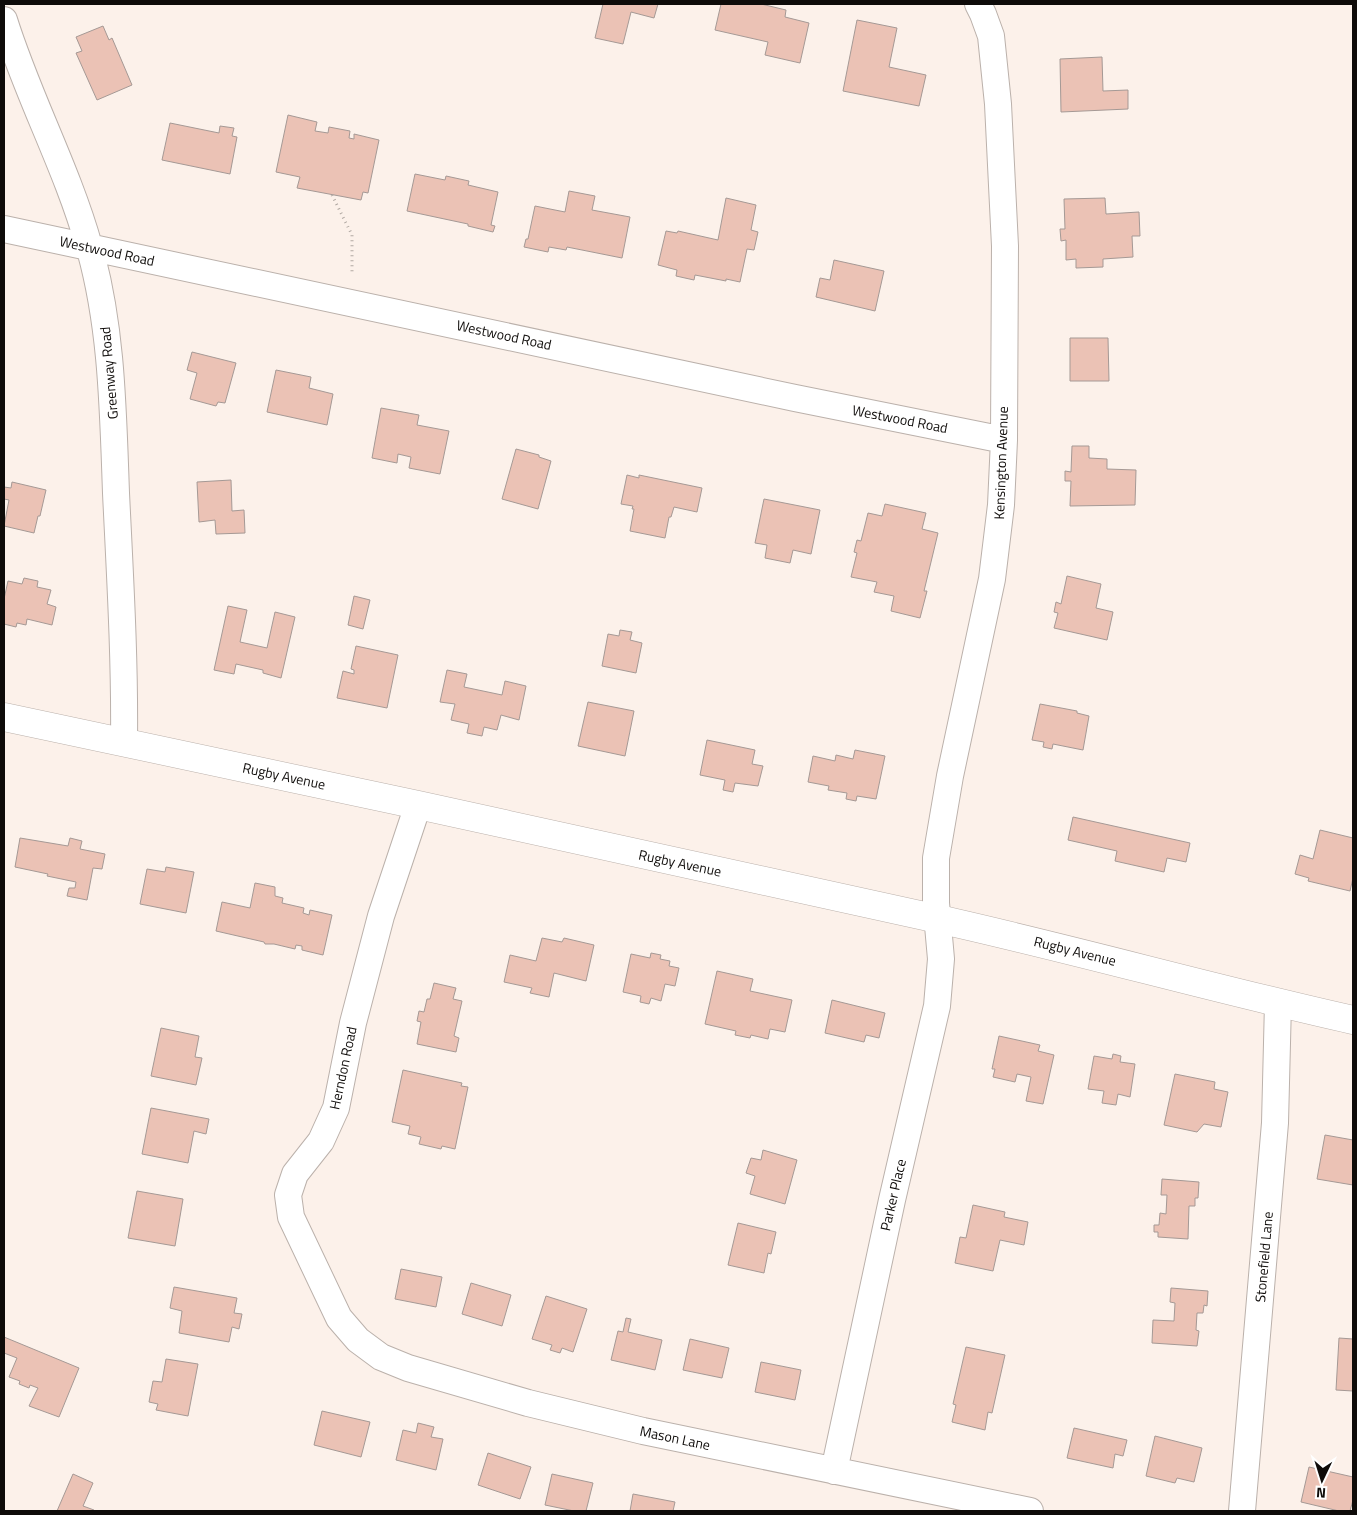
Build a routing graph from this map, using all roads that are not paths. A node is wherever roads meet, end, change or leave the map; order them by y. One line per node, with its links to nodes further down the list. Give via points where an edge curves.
1 (978, 4): 5 (street, Kensington Avenue, via 991,36 998,104 1004,246)
2 (4, 20): 4 (street, Greenway Road)
3 (4, 229): 4 (street, Westwood Road)
4 (90, 247): 5 (street, Westwood Road); 7 (street, Greenway Road, via 104,311 111,378)
5 (1004, 440): 9 (street, Kensington Avenue, via 1001,505 992,578 936,858)
6 (4, 716): 7 (street, Rugby Avenue)
7 (124, 742): 8 (street, Rugby Avenue)
8 (418, 805): 9 (street, Rugby Avenue); 12 (street, Herndon Road, via 381,916 353,1023 336,1108 321,1141 295,1174 288,1195 290,1217)
9 (938, 919): 10 (street, Rugby Avenue); 13 (street, Parker Place, via 941,959 937,1006)
10 (1278, 1003): 11 (street, Rugby Avenue); 15 (street, Stonefield Lane, via 1275,1122)
11 (1353, 1020)
12 (339, 1318): 13 (street, Mason Lane, via 358,1340 381,1357 408,1368 528,1403)
13 (834, 1471): 14 (street, Mason Lane)
14 (1030, 1511)
15 (1242, 1511)

